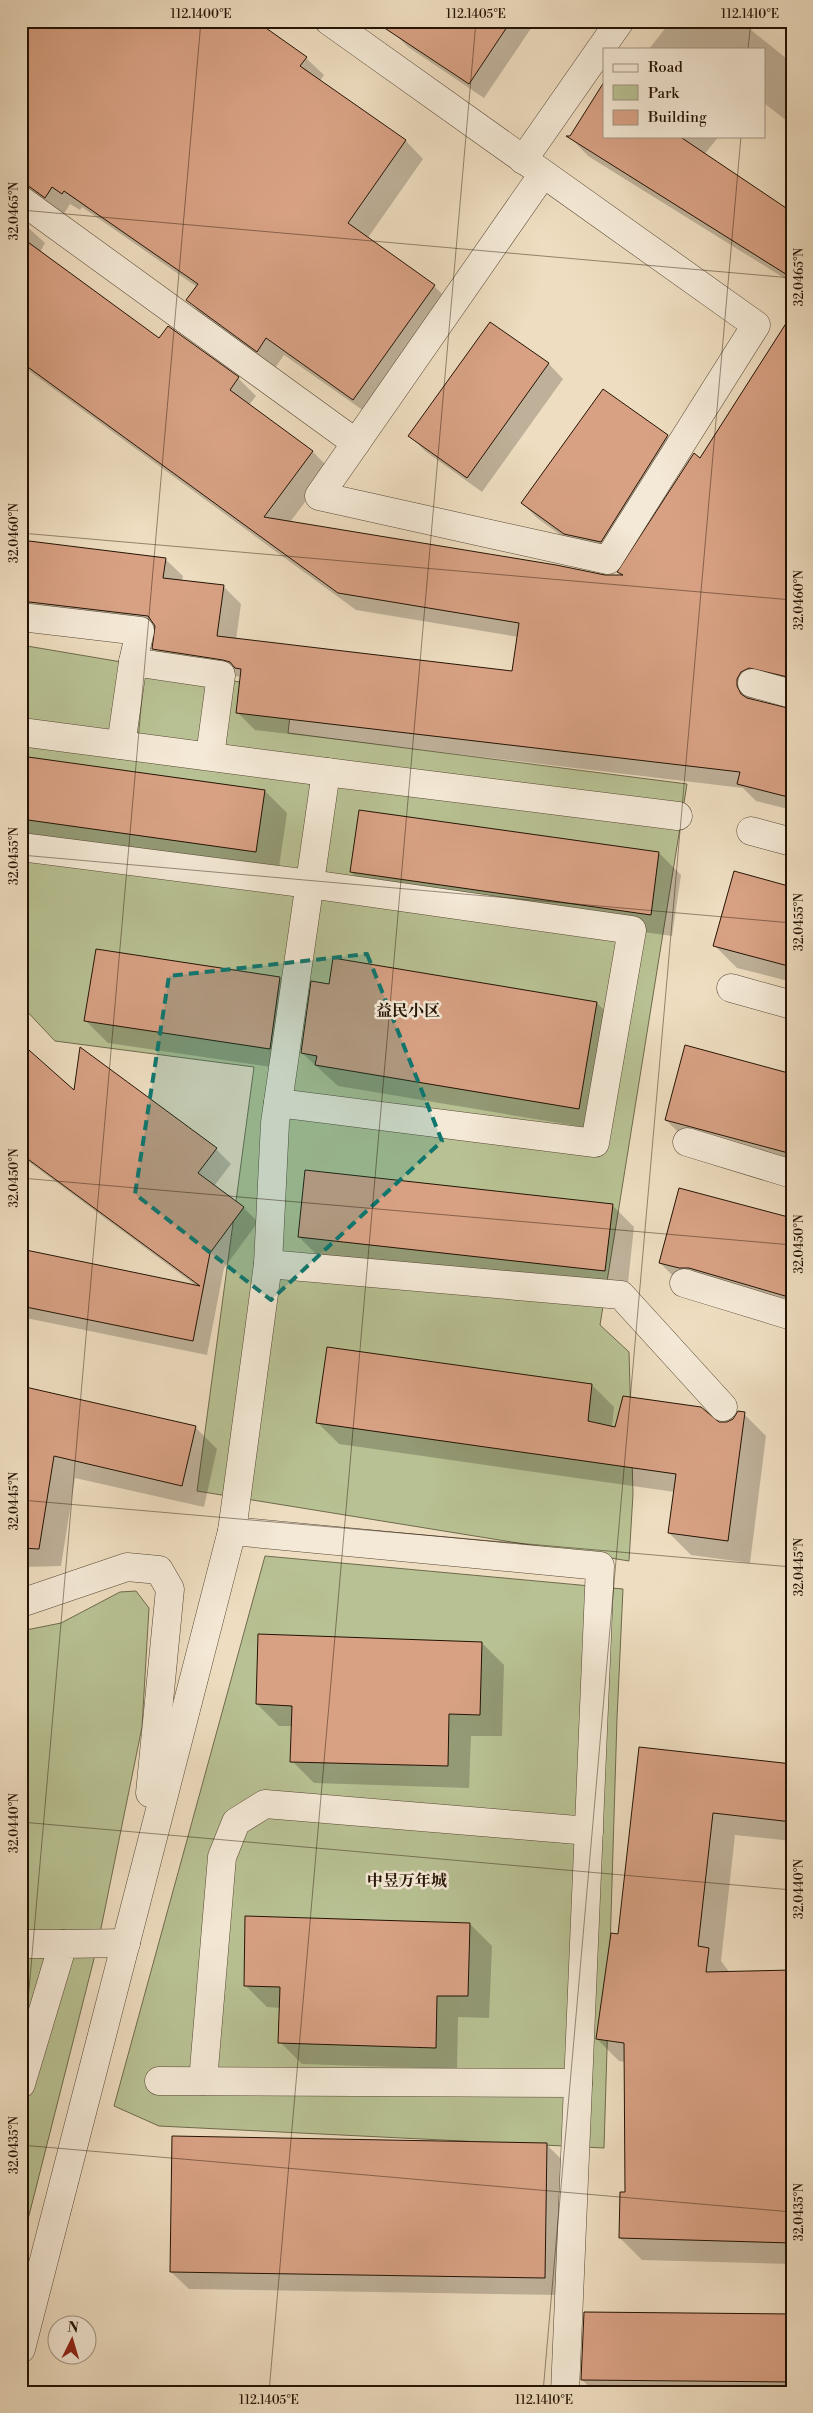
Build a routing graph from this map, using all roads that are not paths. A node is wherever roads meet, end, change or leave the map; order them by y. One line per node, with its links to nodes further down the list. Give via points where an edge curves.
1 (328, 21): 5 (lane)
2 (620, 21): 3 (lane)
3 (604, 48)
4 (603, 50): 5 (lane)
5 (533, 167): 7 (lane); 7 (lane, via 756,326 608,560 319,496)
6 (21, 200): 7 (lane)
7 (356, 443)
8 (21, 617): 9 (lane, via 140,632)
9 (133, 662): 13 (lane); 14 (lane, via 221,675)
10 (752, 683): 11 (lane)
11 (792, 694)
12 (21, 732): 13 (lane)
13 (121, 744): 14 (lane)
14 (210, 756): 15 (lane)
15 (326, 772): 16 (lane); 20 (lane)
16 (678, 816)
17 (751, 831): 18 (lane)
18 (792, 842)
19 (21, 847): 20 (lane)
20 (310, 884): 23 (lane); 23 (lane, via 632,930 595,1143)
21 (731, 988): 22 (lane)
22 (792, 1005)
23 (278, 1103): 26 (lane)
24 (687, 1142): 25 (lane)
25 (792, 1174)
26 (268, 1264): 29 (lane, via 621,1295); 30 (lane)
27 (684, 1283): 28 (lane)
28 (792, 1316)
29 (723, 1407)
30 (232, 1531): 32 (lane, via 600,1566); 33 (lane)
31 (21, 1603): 33 (lane, via 127,1567 159,1570 170,1589)
32 (589, 1831): 38 (lane, via 265,1804 236,1822 222,1857); 39 (lane)
33 (142, 1880): 34 (lane)
34 (126, 1942): 36 (lane); 41 (lane)
35 (21, 1944): 36 (lane)
36 (64, 1944): 40 (lane)
37 (159, 2081): 38 (lane)
38 (202, 2081): 39 (lane)
39 (578, 2083): 42 (lane)
40 (21, 2084)
41 (21, 2349)
42 (565, 2392)

